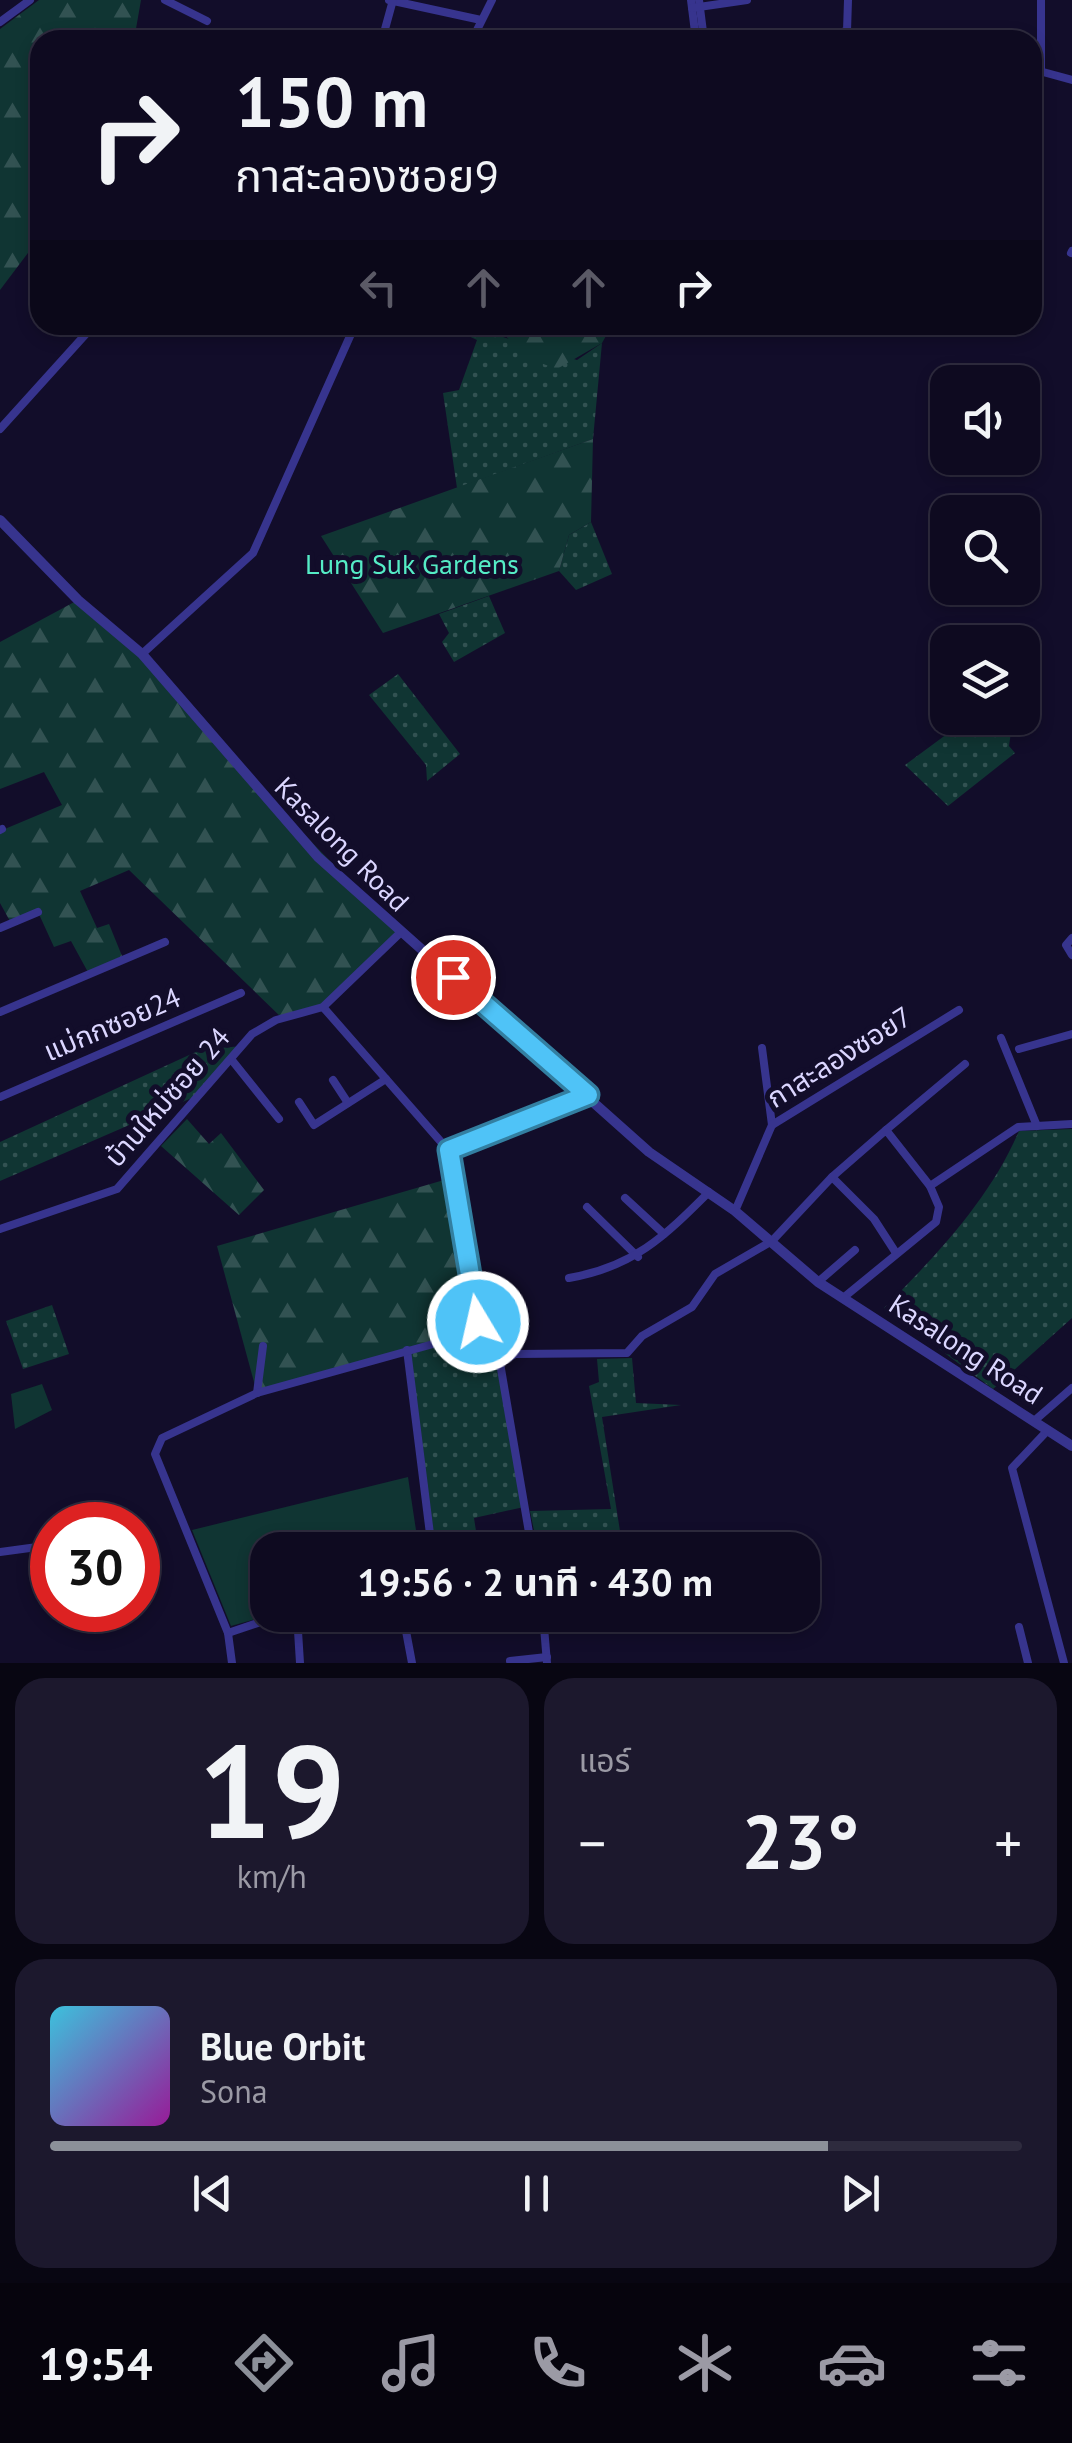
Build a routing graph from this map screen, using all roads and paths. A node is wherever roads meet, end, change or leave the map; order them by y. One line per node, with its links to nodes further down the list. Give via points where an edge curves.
1 (30, 0): 10 (street)
2 (165, 0): 11 (street)
3 (391, 0): 9 (street); 12 (street)
4 (492, 0): 9 (street)
5 (747, 0): 8 (street)
6 (848, 0): 16 (street)
7 (1041, 0): 17 (street)
8 (696, 4): 14 (street); 15 (street)
9 (480, 20): 13 (street)
10 (0, 22)
11 (207, 22)
12 (384, 30)
13 (476, 30)
14 (696, 30)
15 (702, 30)
16 (847, 30)
17 (1039, 30)
18 (1042, 71): 19 (street)
19 (1072, 80)
20 (85, 335): 22 (street)
21 (349, 335): 24 (street, via 254,553)
22 (0, 429)
23 (0, 520): 24 (street, Kasalong Road)
24 (142, 654): 27 (street, Kasalong Road, via 274,811)
25 (38, 912): 26 (street)
26 (0, 928)
27 (400, 933): 32 (street, บ้านใหม่ซอย 24); 43 (street, Kasalong Road)
28 (1072, 938): 30 (street, via 1066,945)
29 (165, 942): 34 (street)
30 (1072, 956)
31 (241, 993): 44 (street, แม่กกซอย24)
32 (323, 1007): 39 (street, บ้านใหม่ซอย 24, via 263,1026); 41 (street)
33 (959, 1010): 49 (street, กาสะลองซอย7)
34 (0, 1012)
35 (1072, 1034): 38 (street)
36 (1001, 1038): 50 (street)
37 (762, 1048): 49 (street)
38 (1019, 1049)
39 (231, 1058): 47 (street); 59 (street, บ้านใหม่ซอย 24, via 117,1188)
40 (965, 1064): 51 (street)
41 (386, 1079): 46 (street); 52 (street)
42 (332, 1080): 46 (street)
43 (588, 1095): 52 (street); 55 (street, Kasalong Road, via 649,1152)
44 (0, 1096)
45 (299, 1102): 46 (street, via 314,1125)
46 (348, 1104)
47 (279, 1119)
48 (1072, 1124): 50 (street)
49 (772, 1125): 58 (street, กาสะลองซอย7)
50 (1037, 1126): 54 (street, via 1018,1127)
51 (886, 1130): 53 (street); 54 (street)
52 (449, 1150): 68 (street)
53 (832, 1176): 61 (street); 63 (street)
54 (930, 1186): 63 (street, via 939,1206 936,1222)
55 (709, 1192): 58 (street, Kasalong Road); 60 (street)
56 (625, 1198): 60 (street)
57 (587, 1207): 64 (street)
58 (735, 1211): 61 (street, Kasalong Road)
59 (0, 1230)
60 (664, 1234): 64 (street)
61 (772, 1241): 66 (street, Kasalong Road); 71 (street, via 715,1274 692,1307 642,1336 627,1353 515,1354)
62 (855, 1250): 66 (street)
63 (896, 1253): 67 (street)
64 (638, 1257): 65 (street)
65 (569, 1278)
66 (818, 1282): 67 (street, Kasalong Road)
67 (843, 1298): 74 (street, Kasalong Road)
68 (480, 1331): 70 (street); 71 (street)
69 (263, 1346): 73 (street)
70 (407, 1350): 73 (street); 77 (street)
71 (500, 1363): 78 (street)
72 (1072, 1388): 74 (street)
73 (257, 1393): 86 (street, via 162,1438 155,1454)
74 (1034, 1421): 75 (street, Kasalong Road)
75 (1048, 1430): 76 (street, Kasalong Road); 93 (street, via 1012,1468)
76 (1072, 1446)
77 (433, 1532)
78 (529, 1532)
79 (30, 1548): 80 (street)
80 (0, 1552)
81 (250, 1626): 86 (street)
82 (1020, 1627): 92 (street)
83 (297, 1632): 90 (street)
84 (406, 1632): 91 (street)
85 (545, 1632): 87 (street)
86 (228, 1633): 89 (street)
87 (547, 1660): 88 (street)
88 (510, 1661)
89 (232, 1663)
90 (300, 1663)
91 (412, 1663)
92 (1028, 1663)
93 (1064, 1663)

